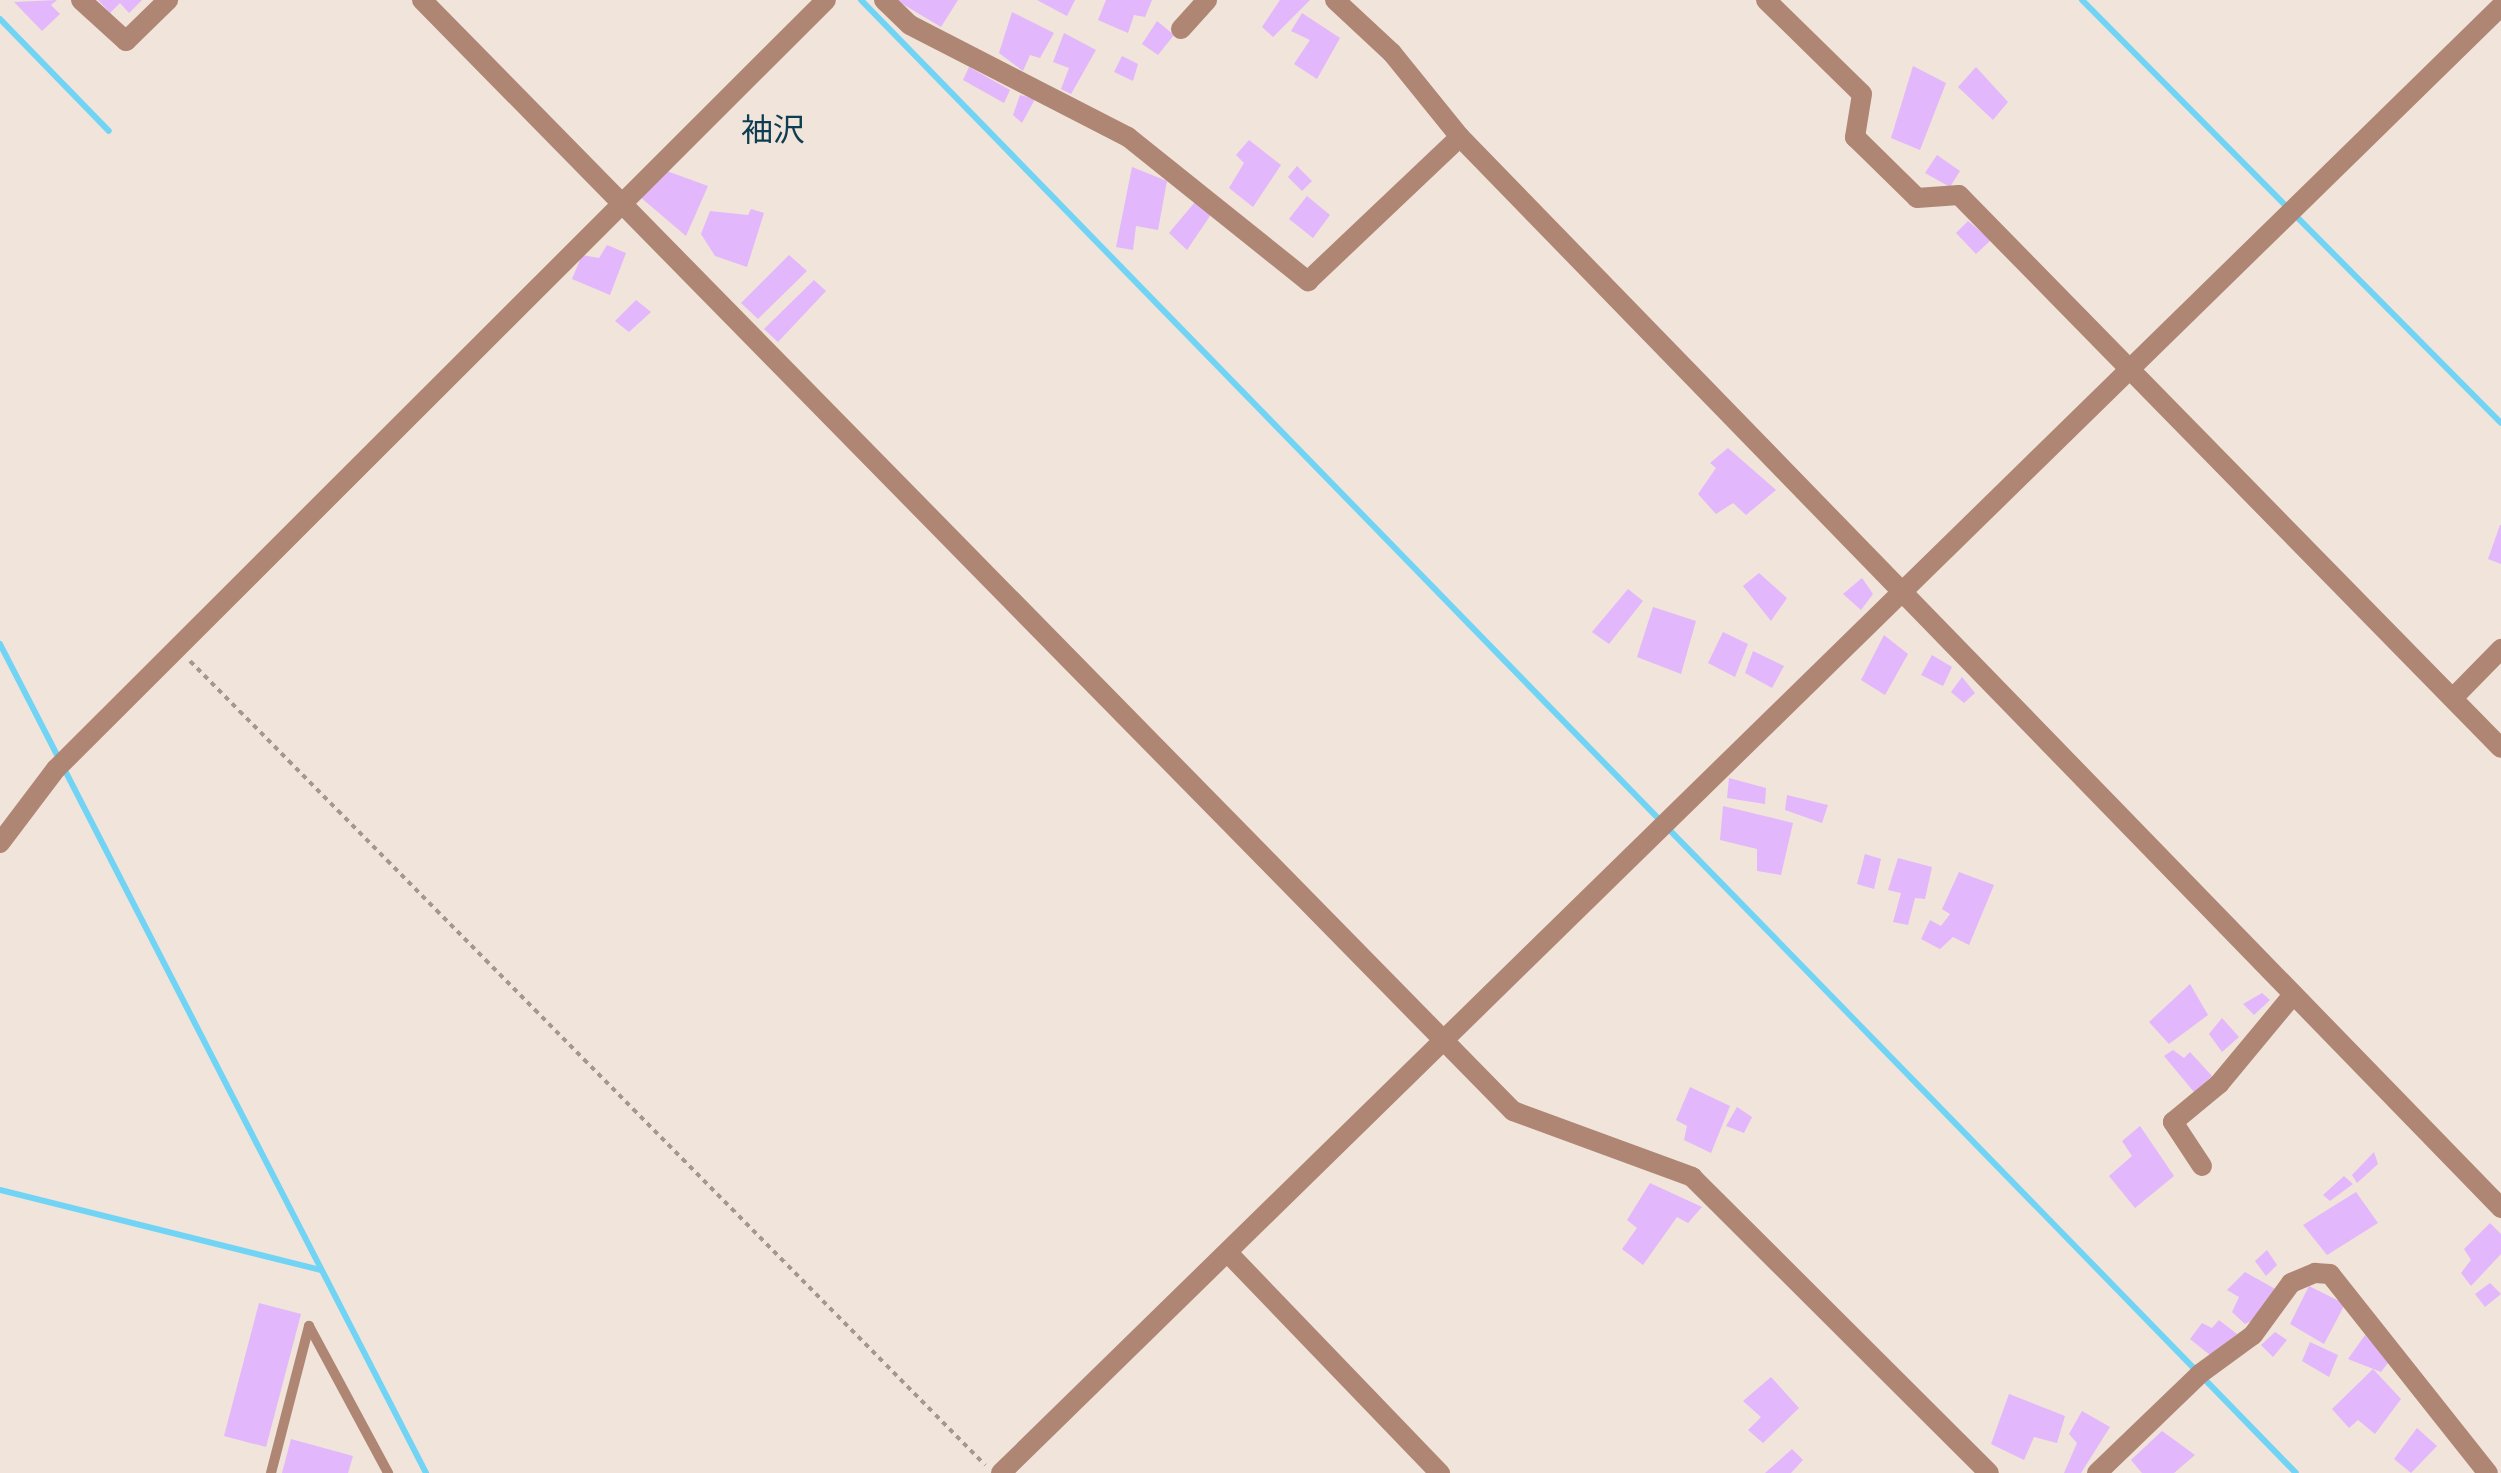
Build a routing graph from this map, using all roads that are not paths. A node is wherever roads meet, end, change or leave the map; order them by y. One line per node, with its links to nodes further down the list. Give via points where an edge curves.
1 (81, 0): 2 (street, via 126,41)
2 (168, 0)
3 (422, 0): 12 (street)
4 (826, 0): 12 (street)
5 (884, 0): 11 (street, via 910,26 1128,137 1308,281)
6 (1207, 0): 10 (street)
7 (1335, 0): 11 (street, via 1392,53)
8 (1766, 0): 13 (street, via 1862,94 1854,137 1916,198 1959,195)
9 (2501, 6): 13 (street)
10 (1181, 29)
11 (1460, 137): 14 (street)
12 (616, 204): 18 (street, via 56,768); 20 (street)
13 (2127, 368): 14 (street); 16 (street)
14 (1899, 591): 19 (street); 20 (street)
15 (2501, 649): 16 (street)
16 (2453, 698): 17 (street)
17 (2501, 748)
18 (0, 843)
19 (2293, 995): 21 (street, via 2219,1084 2173,1122); 22 (street)
20 (1448, 1040): 23 (street); 28 (street, via 1513,1111 1692,1177)
21 (2202, 1166)
22 (2501, 1208)
23 (1230, 1255): 26 (street); 27 (street)
24 (271, 1473): 25 (lane, via 310,1326)
25 (388, 1473)
26 (1001, 1473)
27 (1440, 1473)
28 (1989, 1473)
29 (2097, 1473): 30 (street, via 2201,1373 2253,1335 2291,1283 2316,1273 2330,1274)
30 (2488, 1473)

